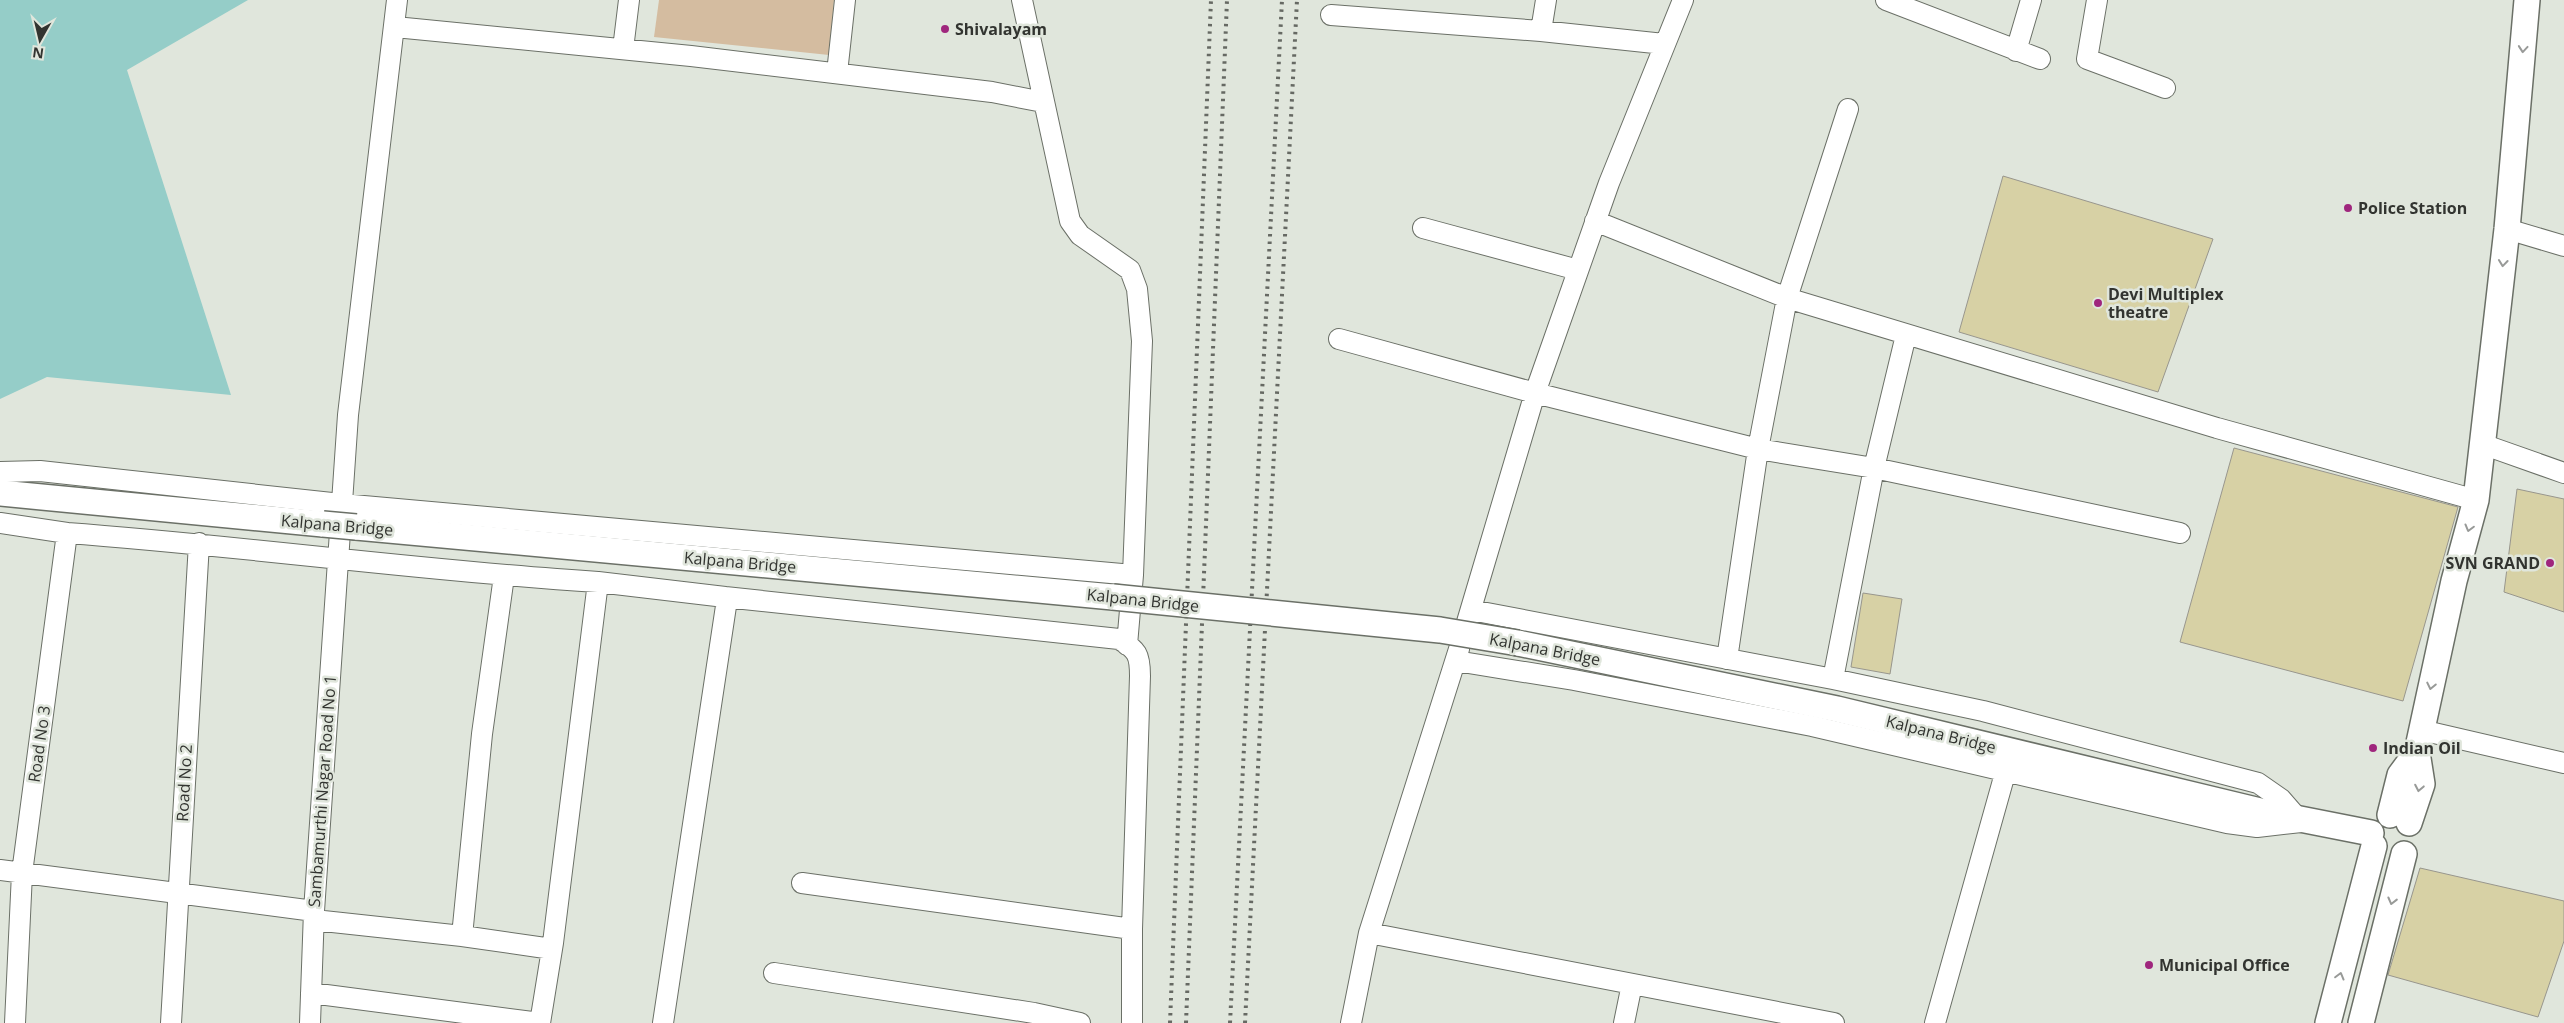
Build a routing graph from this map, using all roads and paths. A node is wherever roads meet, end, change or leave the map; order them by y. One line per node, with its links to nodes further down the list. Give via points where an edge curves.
1 (397, 0): 12 (street, Sambamurthi Nagar Road No 1)
2 (629, 0): 15 (street)
3 (845, 0): 18 (street)
4 (1022, 0): 20 (street)
5 (1546, 0): 13 (street)
6 (1683, 0): 14 (street)
7 (1886, 0): 16 (street)
8 (2031, 0): 16 (street)
9 (2097, 0): 19 (street, via 2087,59)
10 (2527, 0): 24 (main road, one-way to 24)
11 (1331, 15): 13 (street)
12 (395, 27): 15 (street); 38 (street, Sambamurthi Nagar Road No 1, via 348,415)
13 (1541, 31): 14 (street)
14 (1664, 44): 22 (street)
15 (624, 49): 18 (street)
16 (2016, 51): 17 (street)
17 (2040, 60)
18 (838, 73): 20 (street, via 992,92)
19 (2165, 88)
20 (1042, 102): 44 (street, via 1070,221 1080,235 1130,270 1137,288 1142,341)
21 (1848, 109): 27 (street)
22 (1595, 221): 26 (street); 27 (street)
23 (1423, 228): 26 (street)
24 (2507, 229): 25 (street); 31 (main road, one-way to 31)
25 (2564, 246)
26 (1578, 270): 30 (street)
27 (1787, 298): 28 (street); 32 (street)
28 (1906, 335): 33 (street); 37 (street, via 2217,428)
29 (1339, 339): 30 (street)
30 (1535, 394): 32 (street); 48 (street)
31 (2482, 444): 35 (street); 37 (main road)
32 (1758, 449): 33 (street); 50 (street)
33 (1874, 468): 40 (street); 52 (street)
34 (0, 472): 38 (street, via 40,471)
35 (2564, 474)
36 (3, 496): 56 (main road, Kalpana Bridge, bridge, via 1440,630 1837,709)
37 (2476, 500): 53 (main road, one-way to 53, via 2454,581)
38 (341, 504): 43 (street, Sambamurthi Nagar Road No 1); 44 (street)
39 (0, 523): 41 (street)
40 (2180, 532)
41 (67, 533): 42 (street); 61 (street, Road No 3)
42 (199, 543): 43 (street); 63 (street, Road No 2)
43 (337, 558): 45 (street); 64 (street, Sambamurthi Nagar Road No 1)
44 (1133, 575): 49 (street)
45 (504, 576): 46 (street); 67 (street, via 482,734)
46 (598, 582): 47 (street); 68 (street)
47 (725, 597): 49 (street, via 1119,639); 76 (street)
48 (1471, 610): 50 (street); 51 (street)
49 (1128, 644): 65 (street, via 1134,648 1140,662)
50 (1727, 659): 52 (street)
51 (1456, 660): 55 (street, via 1812,726); 66 (street)
52 (1833, 679): 56 (street, via 1983,711 2225,773 2258,784 2282,799)
53 (2419, 741): 54 (street); 57 (main road, via 2422,784)
54 (2564, 763)
55 (2006, 770): 56 (street, via 2227,823 2257,828 2302,822); 82 (street)
56 (2298, 819): 58 (main road, Kalpana Bridge)
57 (2400, 819): 58 (main road, via 2378,820); 59 (main road, via 2413,829 2413,843)
58 (2372, 840): 59 (main road, via 2387,857); 83 (main road, one-way to 58)
59 (2404, 854): 84 (main road, one-way to 84)
60 (0, 870): 61 (street)
61 (22, 873): 63 (street); 72 (street, Road No 3)
62 (802, 883): 65 (street)
63 (178, 892): 64 (street); 73 (street, Road No 2)
64 (314, 915): 67 (street); 71 (street, Sambamurthi Nagar Road No 1)
65 (1132, 929): 78 (street)
66 (1369, 934): 70 (street); 79 (street)
67 (462, 936): 68 (street)
68 (552, 949): 75 (street)
69 (774, 973): 77 (street)
70 (1632, 984): 80 (street); 81 (street)
71 (311, 993): 74 (street, Sambamurthi Nagar Road No 1); 75 (street)
72 (15, 1023)
73 (171, 1023)
74 (310, 1023)
75 (540, 1023)
76 (663, 1023)
77 (1080, 1023)
78 (1132, 1023)
79 (1351, 1023)
80 (1624, 1023)
81 (1834, 1023)
82 (1935, 1023)
83 (2328, 1023)
84 (2361, 1023)

